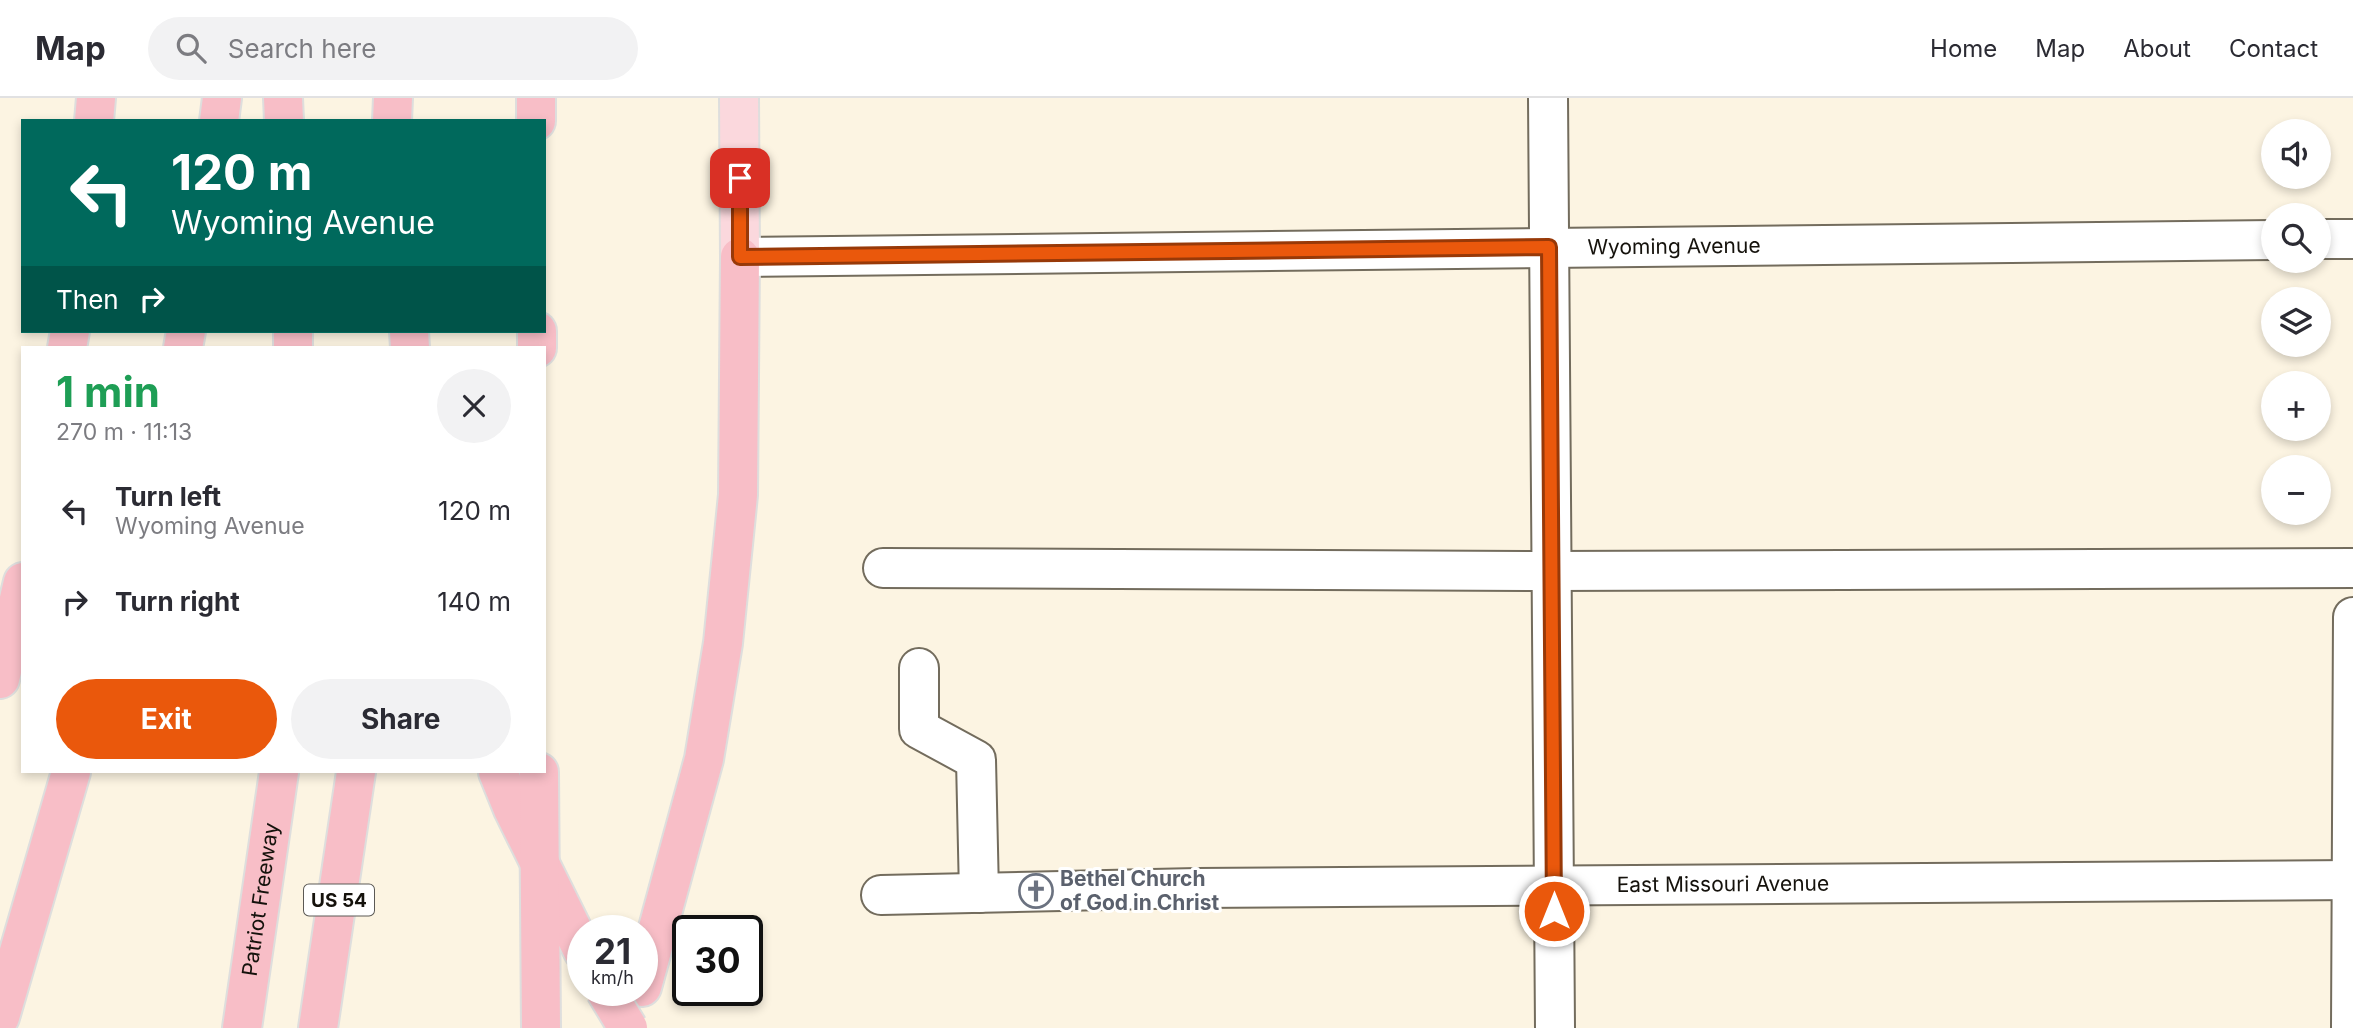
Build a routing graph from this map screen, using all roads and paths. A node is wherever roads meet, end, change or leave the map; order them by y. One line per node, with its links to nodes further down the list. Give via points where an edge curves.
1 (96, 98): 7 (highway)
2 (222, 98): 8 (highway)
3 (283, 98): 9 (highway)
4 (536, 98): 10 (highway)
5 (739, 98): 15 (main road)
6 (1548, 98): 14 (street)
7 (94, 119)
8 (219, 119)
9 (284, 119)
10 (536, 119)
11 (2331, 239): 12 (street)
12 (2353, 239)
13 (2261, 240): 14 (street, Wyoming Avenue)
14 (1549, 247): 15 (street, Wyoming Avenue); 18 (street)
15 (740, 257): 33 (highway, via 738,495 723,643 704,759)
16 (883, 568): 18 (street)
17 (2353, 568): 18 (street)
18 (1551, 571): 29 (street)
19 (21, 590): 22 (highway)
20 (2353, 617): 28 (street)
21 (919, 668): 30 (street, via 919,729 976,760)
22 (0, 679)
23 (71, 773): 34 (highway)
24 (279, 773): 37 (highway, Patriot Freeway)
25 (356, 773): 38 (highway, US 54)
26 (498, 773): 32 (highway)
27 (539, 773): 39 (highway)
28 (2352, 880): 29 (street, East Missouri Avenue); 42 (street)
29 (1554, 888): 30 (street, East Missouri Avenue); 41 (street)
30 (979, 893): 31 (street, East Missouri Avenue)
31 (881, 895)
32 (567, 919)
33 (658, 930)
34 (3, 1001)
35 (615, 1006): 40 (highway, bridge)
36 (636, 1006): 40 (highway)
37 (242, 1028)
38 (318, 1028)
39 (541, 1028)
40 (628, 1028)
41 (1555, 1028)
42 (2351, 1028)

